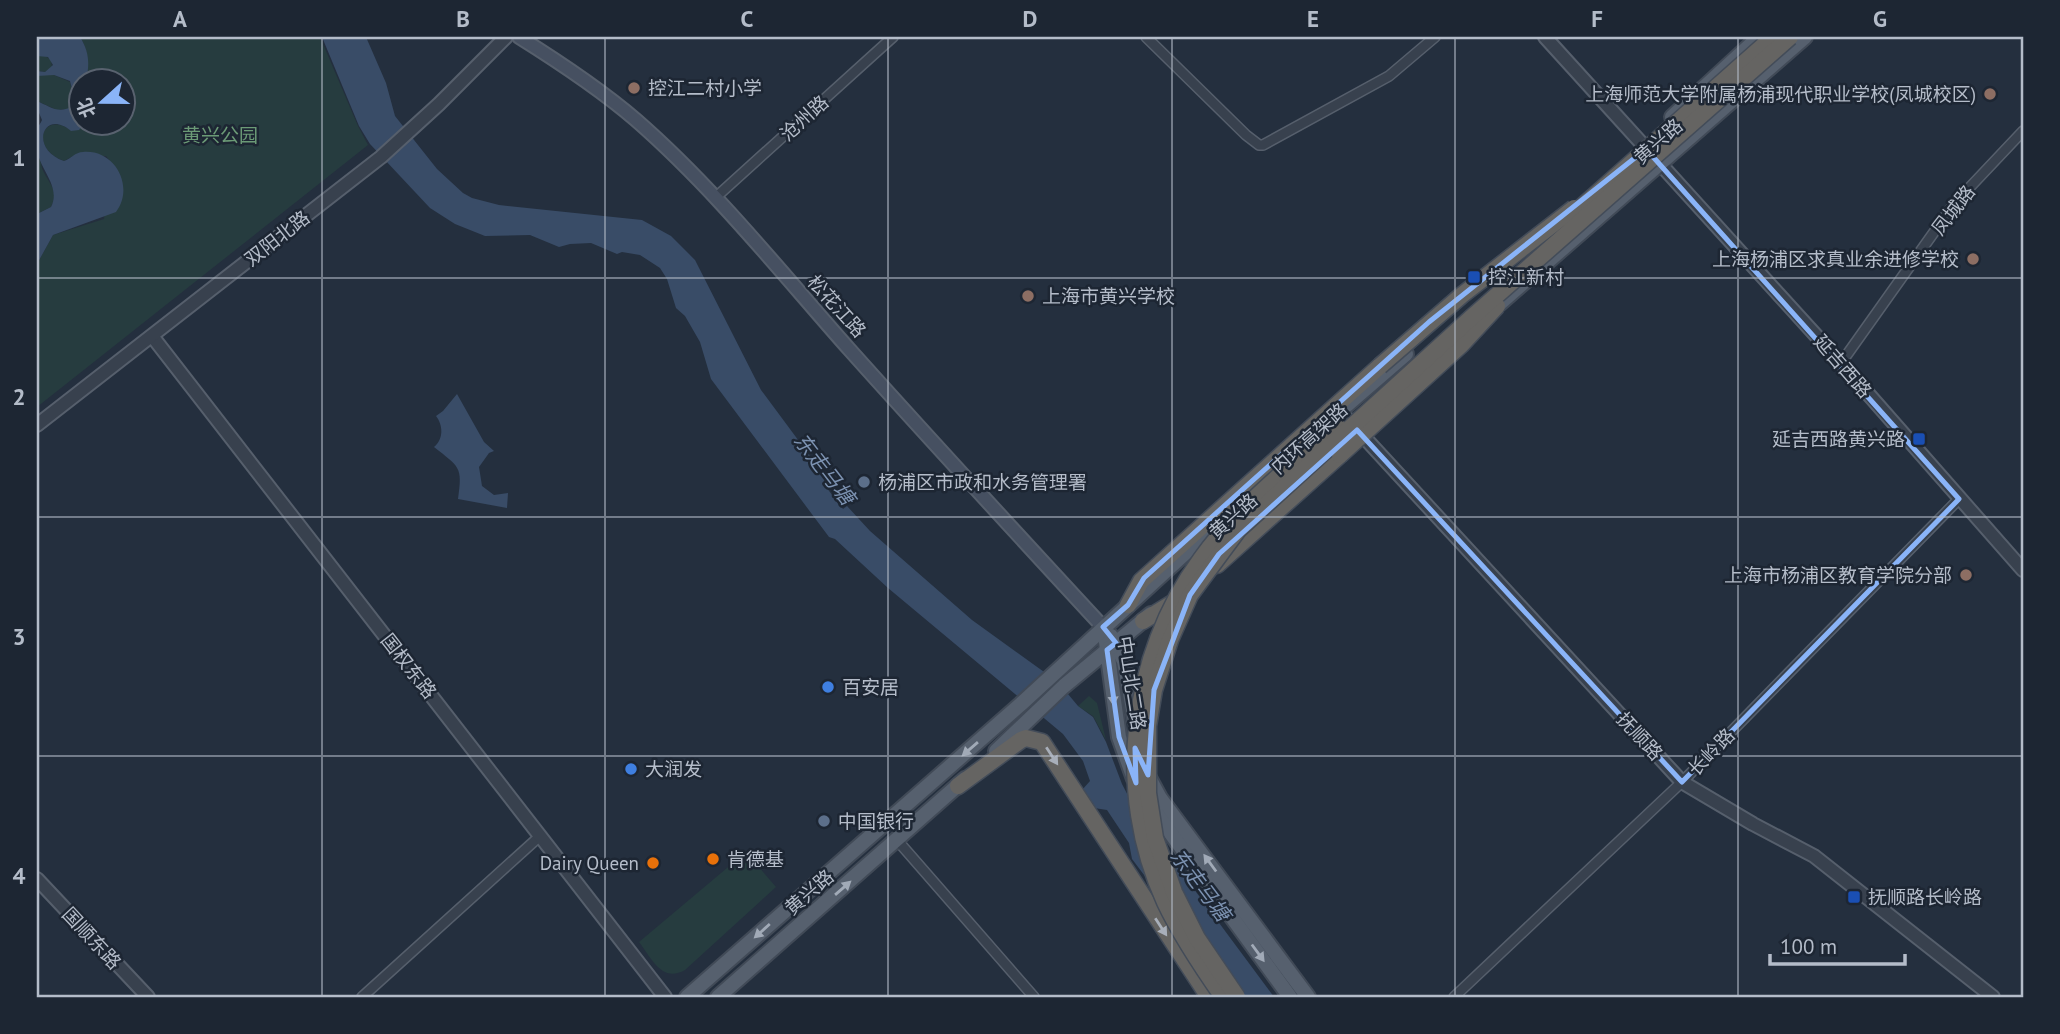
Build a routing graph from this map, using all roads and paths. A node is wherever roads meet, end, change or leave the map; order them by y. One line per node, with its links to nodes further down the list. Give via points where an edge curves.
1 (506, 37): 17 (street, 双阳北路, via 381,157)
2 (519, 37): 15 (main road, 松花江路, via 634,119)
3 (893, 37): 15 (street, 沧州路)
4 (1146, 37): 5 (street, via 1259,145 1389,76)
5 (1435, 37)
6 (1545, 37): 12 (street, 延吉西路)
7 (1759, 37): 12 (main road, 黄兴路)
8 (1773, 37): 14 (highway, 内环高架路, bridge)
9 (1790, 37): 16 (highway, 内环高架路, bridge)
10 (1805, 37): 13 (main road, 黄兴路)
11 (2023, 131): 18 (street, 凤城路, via 1954,204)
12 (1641, 145): 13 (street, 延吉西路); 19 (main road, 黄兴路)
13 (1660, 165): 18 (street, 延吉西路); 21 (main road, 黄兴路)
14 (1607, 184): 24 (highway, bridge, via 1481,279 1380,366 1141,581); 40 (highway, 内环高架路, bridge, via 1238,515 1201,558 1171,611 1142,693 1135,752 1136,797 1142,832 1165,901)
15 (715, 198): 26 (main road, 松花江路)
16 (1535, 262): 25 (highway, bridge, via 1469,337 1187,592); 41 (highway, 内环高架路, bridge, via 1238,530 1190,595 1170,639 1148,726 1148,793 1155,838 1190,927)
17 (152, 336): 20 (street, 双阳北路); 30 (street, 国权东路)
18 (1841, 363): 22 (street, 延吉西路)
19 (1340, 411): 21 (street, 抚顺路); 24 (main road, 黄兴路)
20 (37, 425)
21 (1357, 430): 25 (main road, 黄兴路); 28 (street, 抚顺路)
22 (1959, 499): 23 (street, 延吉西路); 28 (street, 长岭路)
23 (2023, 570)
24 (1128, 604): 26 (main road, 黄兴路)
25 (1143, 621): 27 (main road, 黄兴路)
26 (1104, 627): 27 (main road, 中山北二路); 36 (main road, 黄兴路, one-way to 36)
27 (1111, 646): 29 (main road, 黄兴路); 42 (main road, 中山北二路, one-way to 42, via 1119,737 1139,790); 43 (main road, 中山北二路, one-way to 27, via 1153,786 1138,741 1124,661)
28 (1682, 782): 44 (street, 长岭路); 45 (street, 抚顺路, via 1814,856)
29 (958, 786): 31 (main road, 黄兴路); 39 (highway, one-way to 39, via 1026,738 1046,747)
30 (540, 836): 34 (street); 35 (street, 国权东路)
31 (897, 840): 37 (main road, 黄兴路, one-way to 31); 38 (street)
32 (37, 879): 33 (street, 国顺东路)
33 (148, 997)
34 (362, 997)
35 (665, 997)
36 (687, 997)
37 (718, 997)
38 (1034, 997)
39 (1209, 997)
40 (1223, 997)
41 (1237, 997)
42 (1290, 997)
43 (1308, 997)
44 (1454, 997)
45 (1993, 997)

